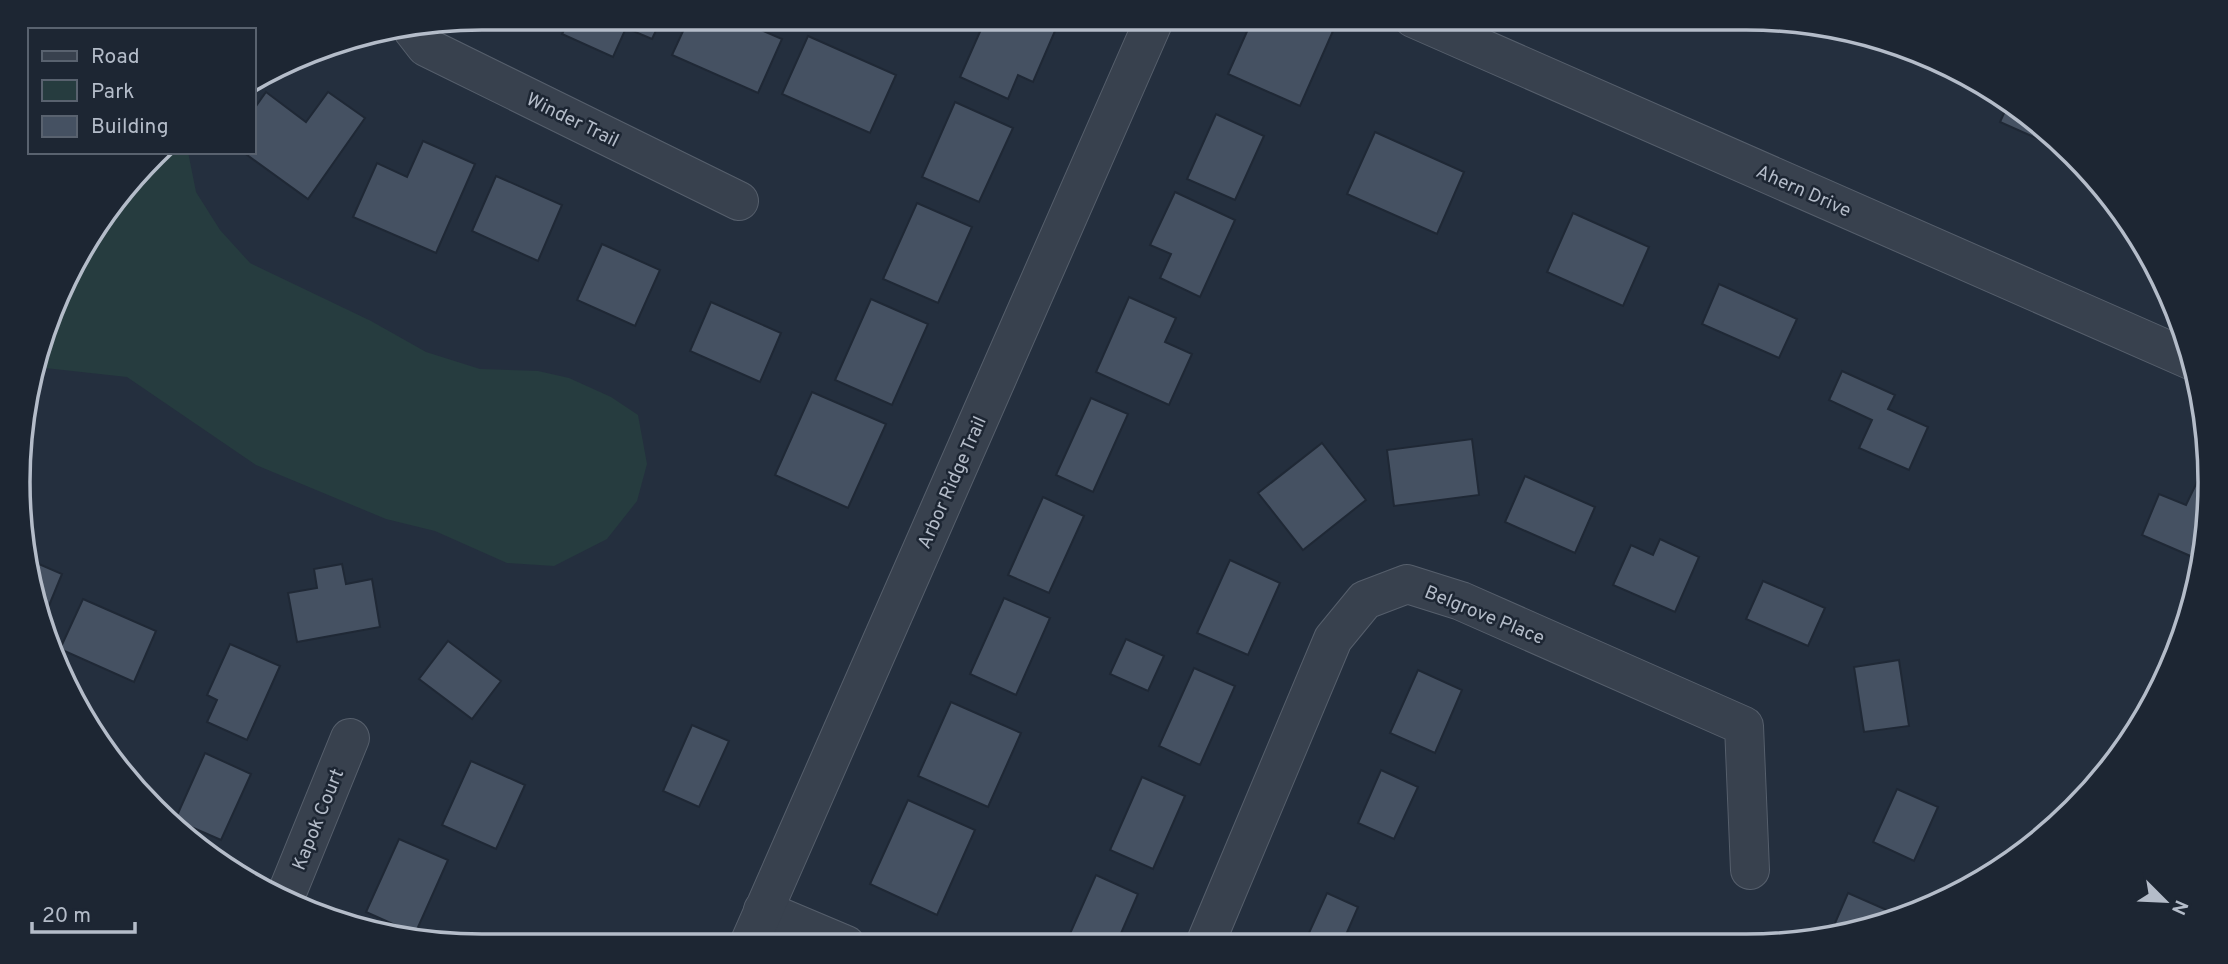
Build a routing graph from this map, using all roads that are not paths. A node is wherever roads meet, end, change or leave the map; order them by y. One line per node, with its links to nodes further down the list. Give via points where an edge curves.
1 (1150, 30): 9 (street, Arbor Ridge Trail)
2 (1440, 30): 5 (street, Ahern Drive)
3 (417, 35): 4 (street, Winder Trail, via 426,47)
4 (739, 201)
5 (2180, 355)
6 (350, 738): 8 (street, Kapok Court)
7 (1750, 870): 12 (street, Belgrove Place, via 1744,726 1461,601 1407,584 1364,600 1333,639)
8 (288, 891)
9 (763, 910): 10 (street, Arbor Ridge Trail); 11 (street)
10 (753, 934)
11 (820, 934)
12 (1209, 934)

